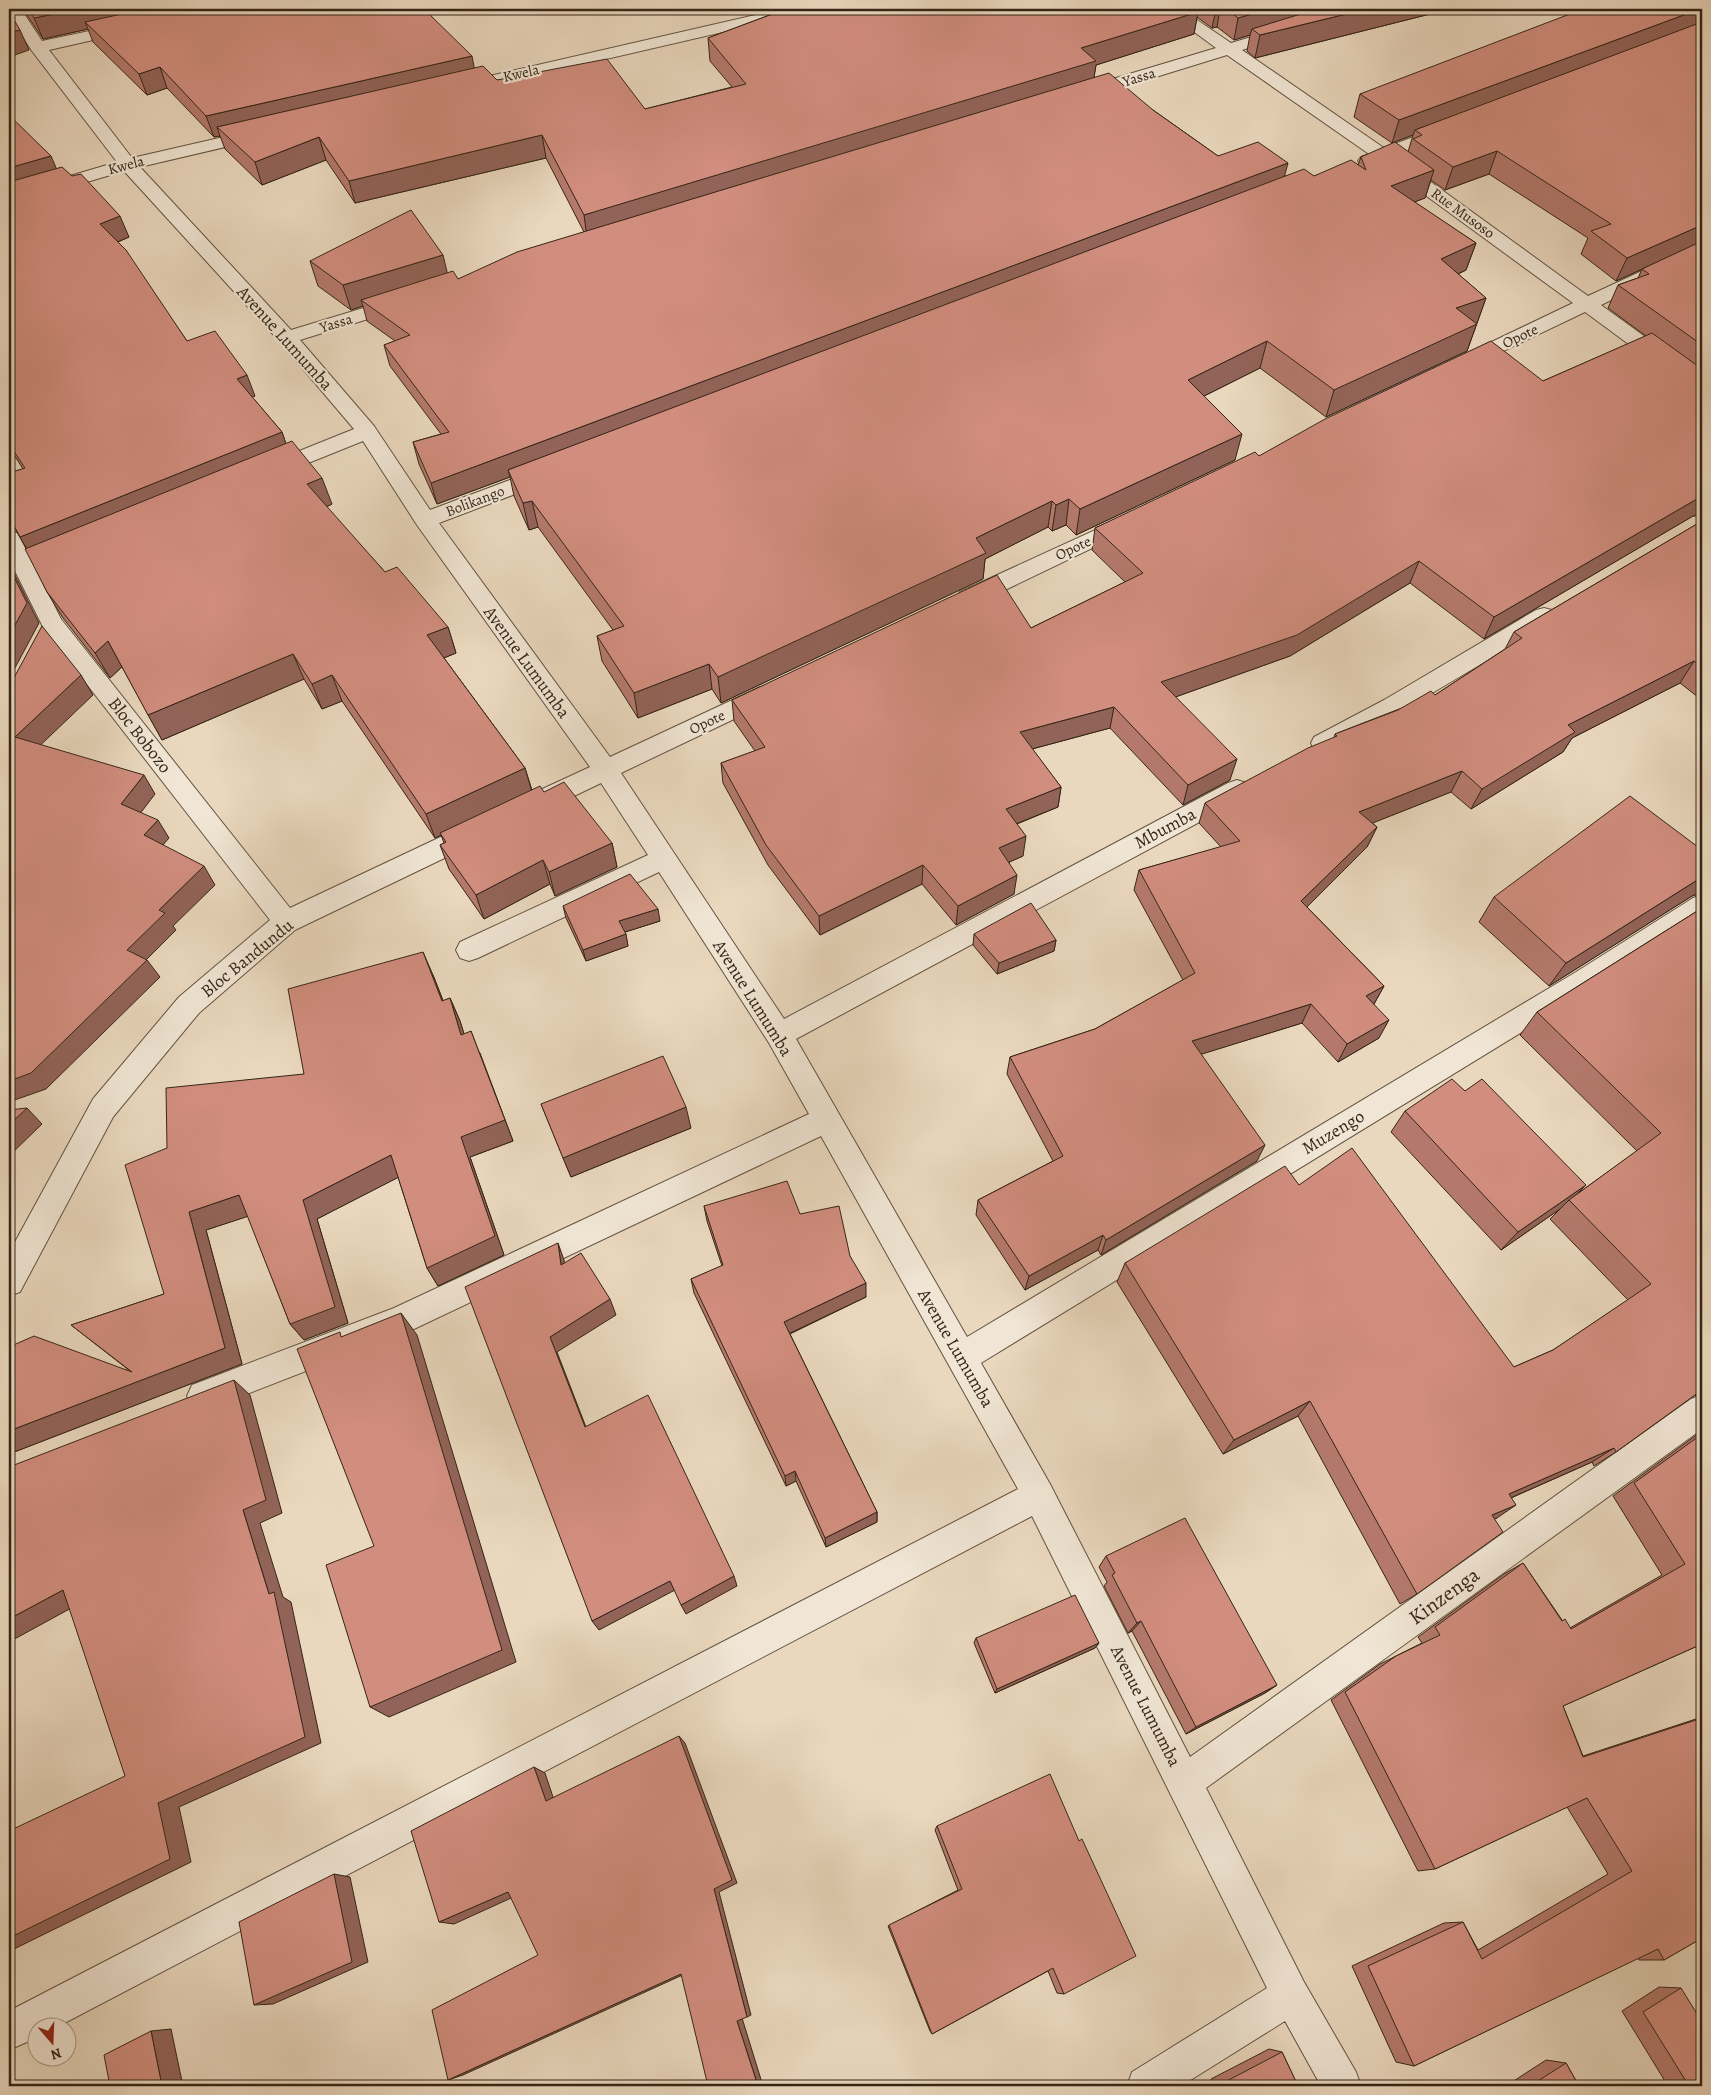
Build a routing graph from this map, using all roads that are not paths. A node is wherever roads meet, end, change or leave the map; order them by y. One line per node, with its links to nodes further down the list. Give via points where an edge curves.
1 (13, 9): 6 (street, Avenue Lumumba)
2 (801, 9): 8 (street, Kwela)
3 (1171, 9): 7 (street, Rue Musoso)
4 (145, 24): 6 (street)
5 (1304, 26): 7 (street, Yassa)
6 (38, 47): 13 (street, Avenue Lumumba)
7 (1228, 49): 9 (street, Yassa); 12 (street, Rue Musoso)
8 (445, 91)
9 (1067, 99)
10 (1464, 124): 12 (street)
11 (272, 131): 13 (street, Kwela)
12 (1382, 155): 14 (street); 18 (street, Rue Musoso)
13 (128, 164): 15 (street, Kwela); 19 (street, Avenue Lumumba)
14 (1354, 166)
15 (9, 200)
16 (1702, 249): 18 (street, Opote)
17 (420, 297): 19 (street, Yassa)
18 (1588, 304): 20 (street, Opote); 21 (street, Rue Musoso)
19 (286, 338): 22 (street, Avenue Lumumba)
20 (1444, 372)
21 (1702, 388)
22 (367, 431): 24 (street); 26 (street, Avenue Lumumba)
23 (564, 467): 26 (street, Bolikango)
24 (247, 480)
25 (1146, 513): 28 (street, Opote)
26 (425, 520): 34 (street, Avenue Lumumba)
27 (9, 538): 30 (street, Bloc Bobozo, via 34,567)
28 (948, 607)
29 (1560, 607): 33 (street)
30 (52, 623): 31 (street); 38 (street, Bloc Bobozo)
31 (39, 648)
32 (786, 684): 34 (street, Opote)
33 (1305, 753)
34 (606, 770): 36 (street, Avenue Lumumba); 38 (street, Bloc Bandundu)
35 (1261, 777): 40 (street, Mbumba)
36 (663, 858): 39 (street); 40 (street, Avenue Lumumba)
37 (1702, 905): 43 (street, Muzengo)
38 (286, 922): 42 (street, Bloc Bandundu, via 189,1006 103,1108)
39 (469, 950)
40 (779, 1036): 41 (street, Avenue Lumumba)
41 (825, 1120): 43 (street, Avenue Lumumba); 44 (street, via 403,1319)
42 (9, 1282)
43 (962, 1357): 46 (street, Avenue Lumumba)
44 (174, 1408)
45 (1702, 1410): 47 (street, Kinzenga)
46 (1039, 1495): 47 (street, Avenue Lumumba); 49 (street)
47 (1185, 1782): 48 (street, Avenue Lumumba)
48 (1291, 1995): 50 (street); 51 (street, Avenue Lumumba)
49 (9, 2031)
50 (1146, 2086)
51 (1342, 2086)

